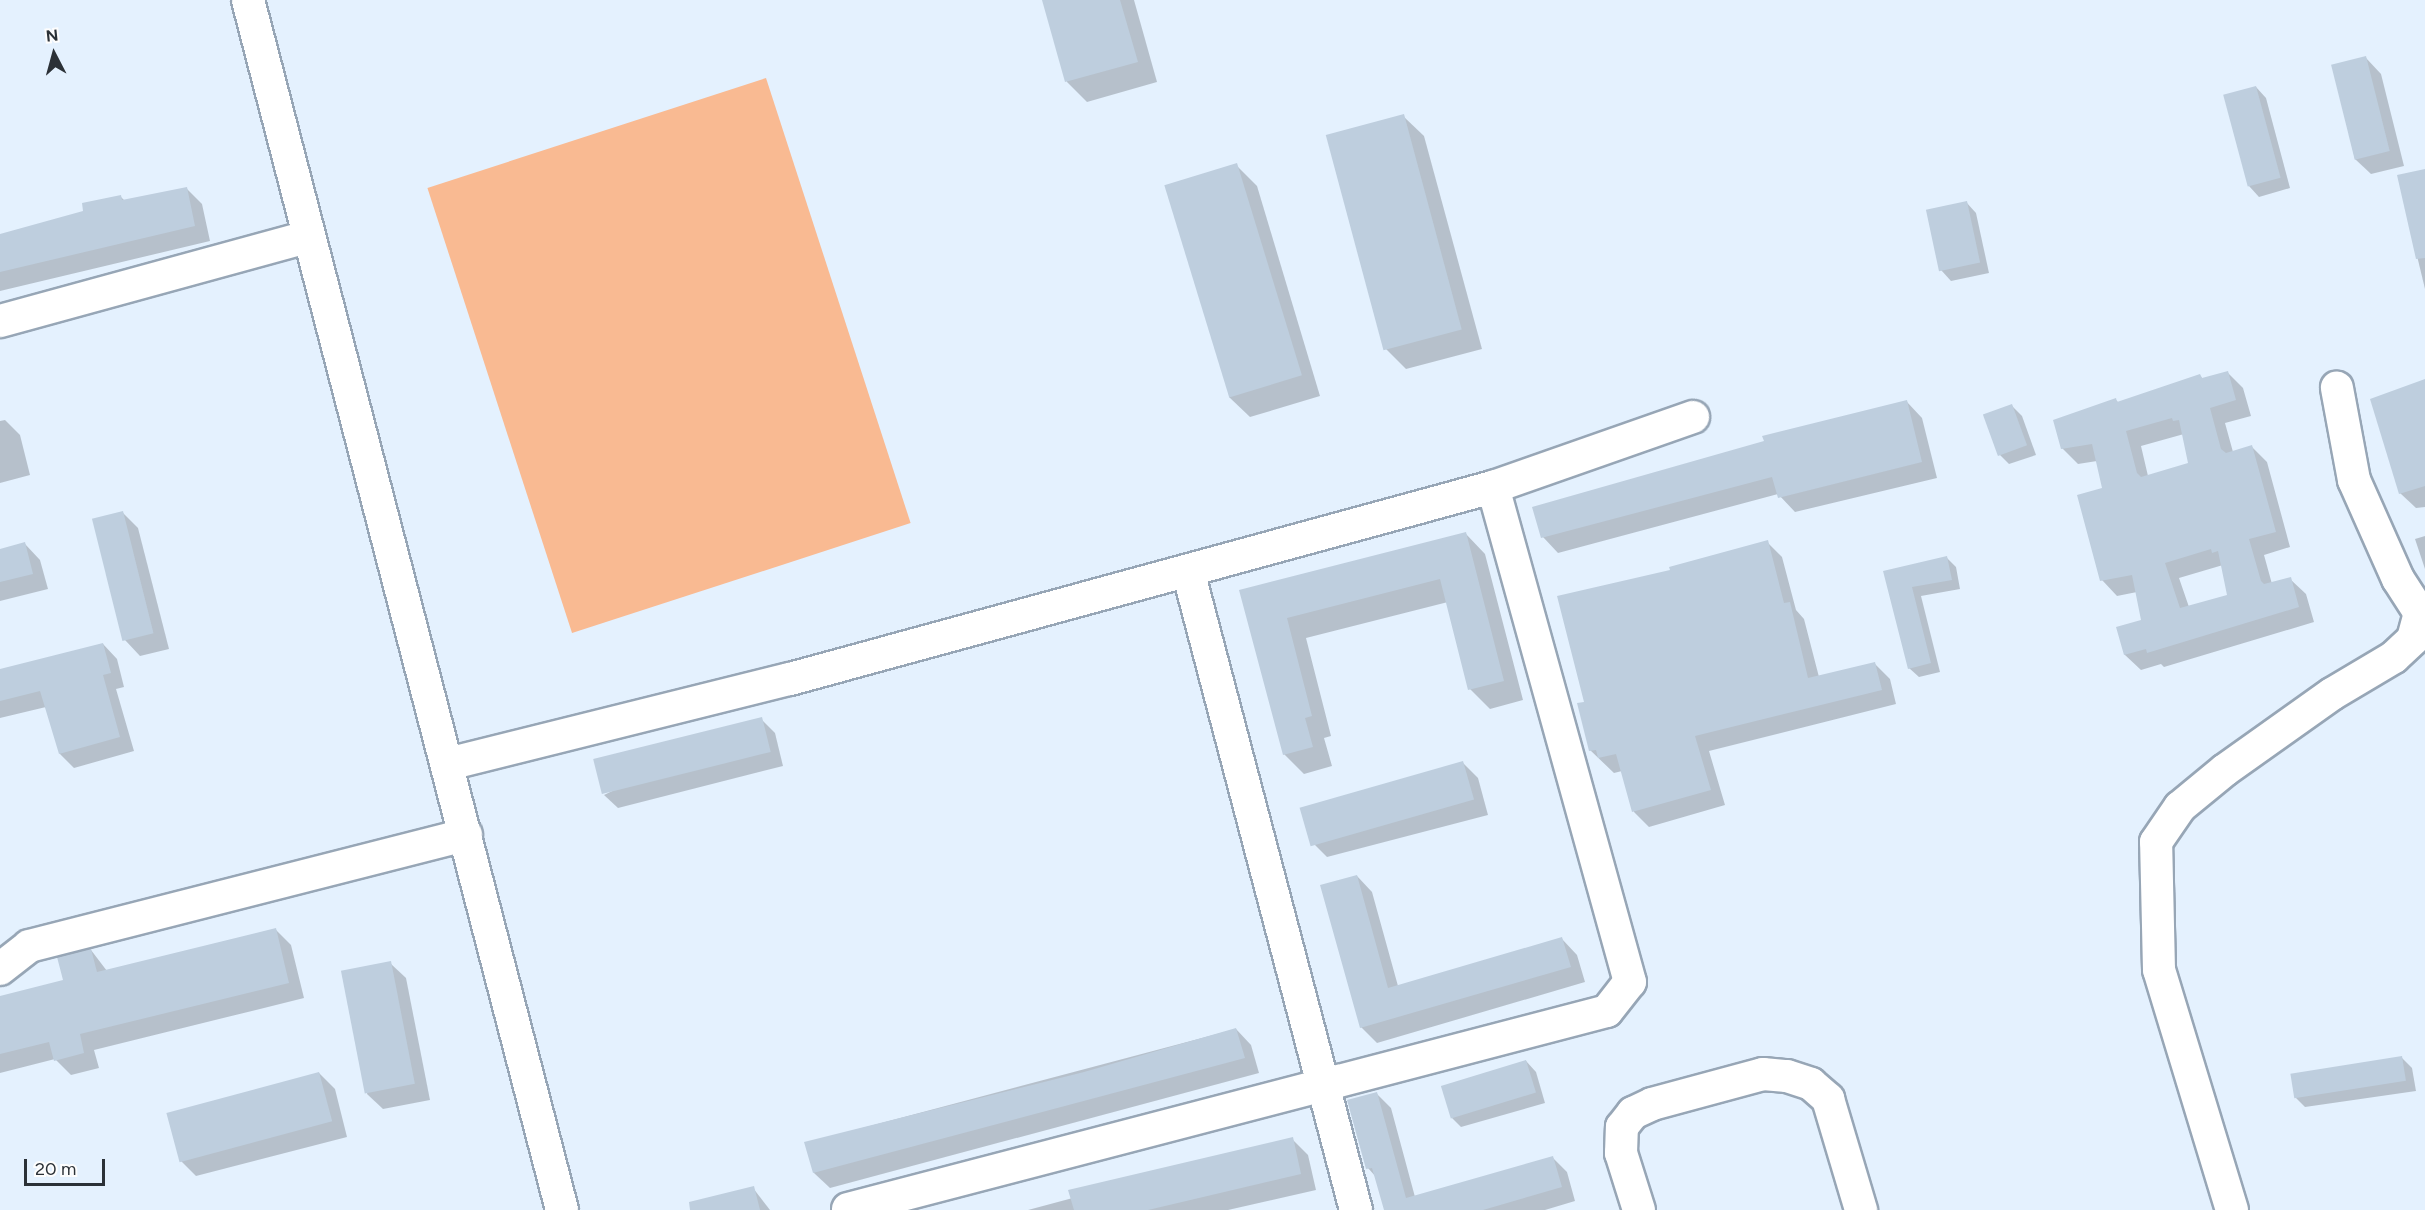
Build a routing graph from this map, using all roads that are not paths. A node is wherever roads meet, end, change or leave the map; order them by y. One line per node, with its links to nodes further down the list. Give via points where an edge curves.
1 (248, 0): 2 (street)
2 (307, 237): 3 (street); 8 (street)
3 (0, 321)
4 (2337, 388): 17 (street, via 2354,480 2398,579 2420,612 2413,639 2394,657 2332,694 2225,770 2180,807 2156,842 2159,970)
5 (1693, 417): 6 (street)
6 (1493, 488): 7 (street); 11 (street, via 1630,982 1607,1011)
7 (1188, 571): 8 (street, via 790,678); 11 (street)
8 (448, 764): 9 (street)
9 (466, 835): 10 (street, via 29,946); 13 (street)
10 (0, 969)
11 (1324, 1086): 12 (street); 14 (street)
12 (848, 1209)
13 (562, 1210)
14 (1356, 1210)
15 (1639, 1210): 16 (street, via 1621,1153 1622,1127 1633,1113 1652,1104 1763,1074 1811,1084 1828,1099)
16 (1861, 1210)
17 (2232, 1210)

